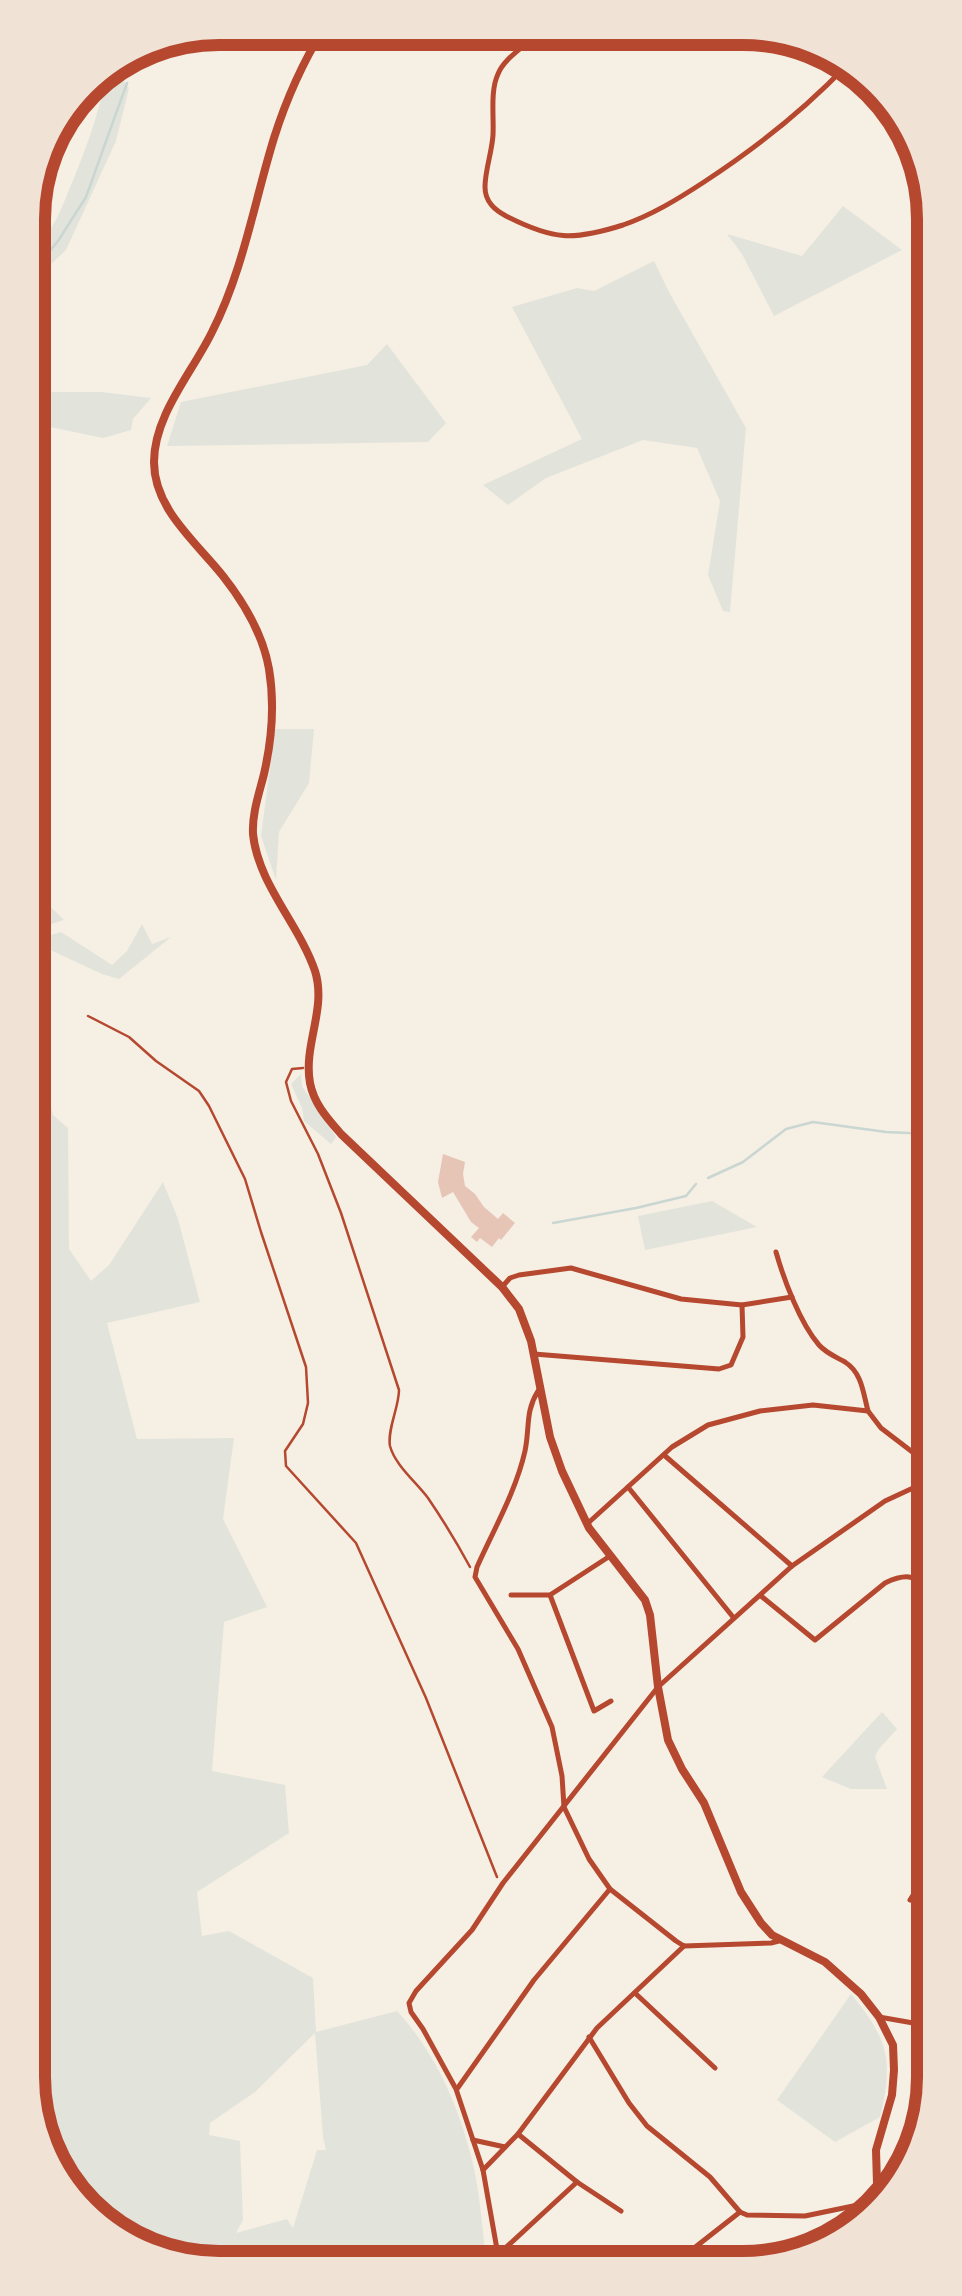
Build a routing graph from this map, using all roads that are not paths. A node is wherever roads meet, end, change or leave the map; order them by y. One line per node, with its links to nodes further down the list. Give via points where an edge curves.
1 (315, 45): 5 (main road, via 274,139 228,296 165,417 156,442 156,483 176,520 239,596 268,664 271,735 253,830 261,864 315,972 319,1007 309,1069 316,1101 341,1134)
2 (524, 45): 3 (street, via 495,80 484,190 493,208 551,236 626,224 670,204 789,121)
3 (838, 74)
4 (776, 1252): 6 (street)
5 (502, 1287): 7 (street, via 520,1274 571,1268 680,1299); 8 (main road, via 519,1309)
6 (792, 1297): 7 (street); 10 (street, via 817,1344 860,1376)
7 (742, 1305): 8 (street, via 743,1337 731,1365 720,1368)
8 (534, 1354): 9 (main road)
9 (540, 1388): 15 (main road, via 550,1437); 25 (street, via 530,1404 525,1452 475,1577 518,1649 552,1727)
10 (868, 1410): 11 (street, via 760,1410 708,1425); 12 (street)
11 (664, 1455): 13 (street); 17 (street)
12 (917, 1456)
13 (628, 1486): 15 (street); 22 (street)
14 (917, 1487): 17 (street, via 885,1501)
15 (587, 1524): 16 (main road)
16 (610, 1556): 19 (street); 23 (main road, via 650,1615)
17 (792, 1566): 20 (street)
18 (917, 1579): 20 (street, via 898,1576 885,1583 814,1640)
19 (550, 1595): 21 (street); 24 (street, via 594,1711)
20 (760, 1595): 22 (street)
21 (511, 1596)
22 (733, 1616): 23 (street)
23 (658, 1687): 25 (street); 29 (main road, via 668,1740 741,1892)
24 (611, 1702)
25 (564, 1807): 26 (street); 36 (street, via 409,2003)
26 (610, 1889): 30 (street); 36 (street)
27 (917, 1889): 28 (street)
28 (910, 1900)
29 (779, 1941): 30 (street); 32 (main road, via 825,1962)
30 (684, 1946): 31 (street)
31 (635, 1994): 34 (street); 35 (street)
32 (879, 2017): 33 (street); 42 (main road, via 893,2045 894,2070 876,2150)
33 (917, 2024)
34 (590, 2036): 37 (street); 45 (street, via 647,2126 710,2177)
35 (715, 2068)
36 (456, 2090): 38 (street)
37 (518, 2134): 39 (street); 41 (street)
38 (472, 2140): 39 (street); 40 (street)
39 (504, 2147): 40 (street)
40 (483, 2170): 46 (street)
41 (577, 2182): 44 (street); 47 (street)
42 (879, 2186)
43 (858, 2207): 45 (street, via 805,2216)
44 (621, 2211)
45 (740, 2212): 48 (street)
46 (497, 2251)
47 (503, 2251)
48 (690, 2251)

